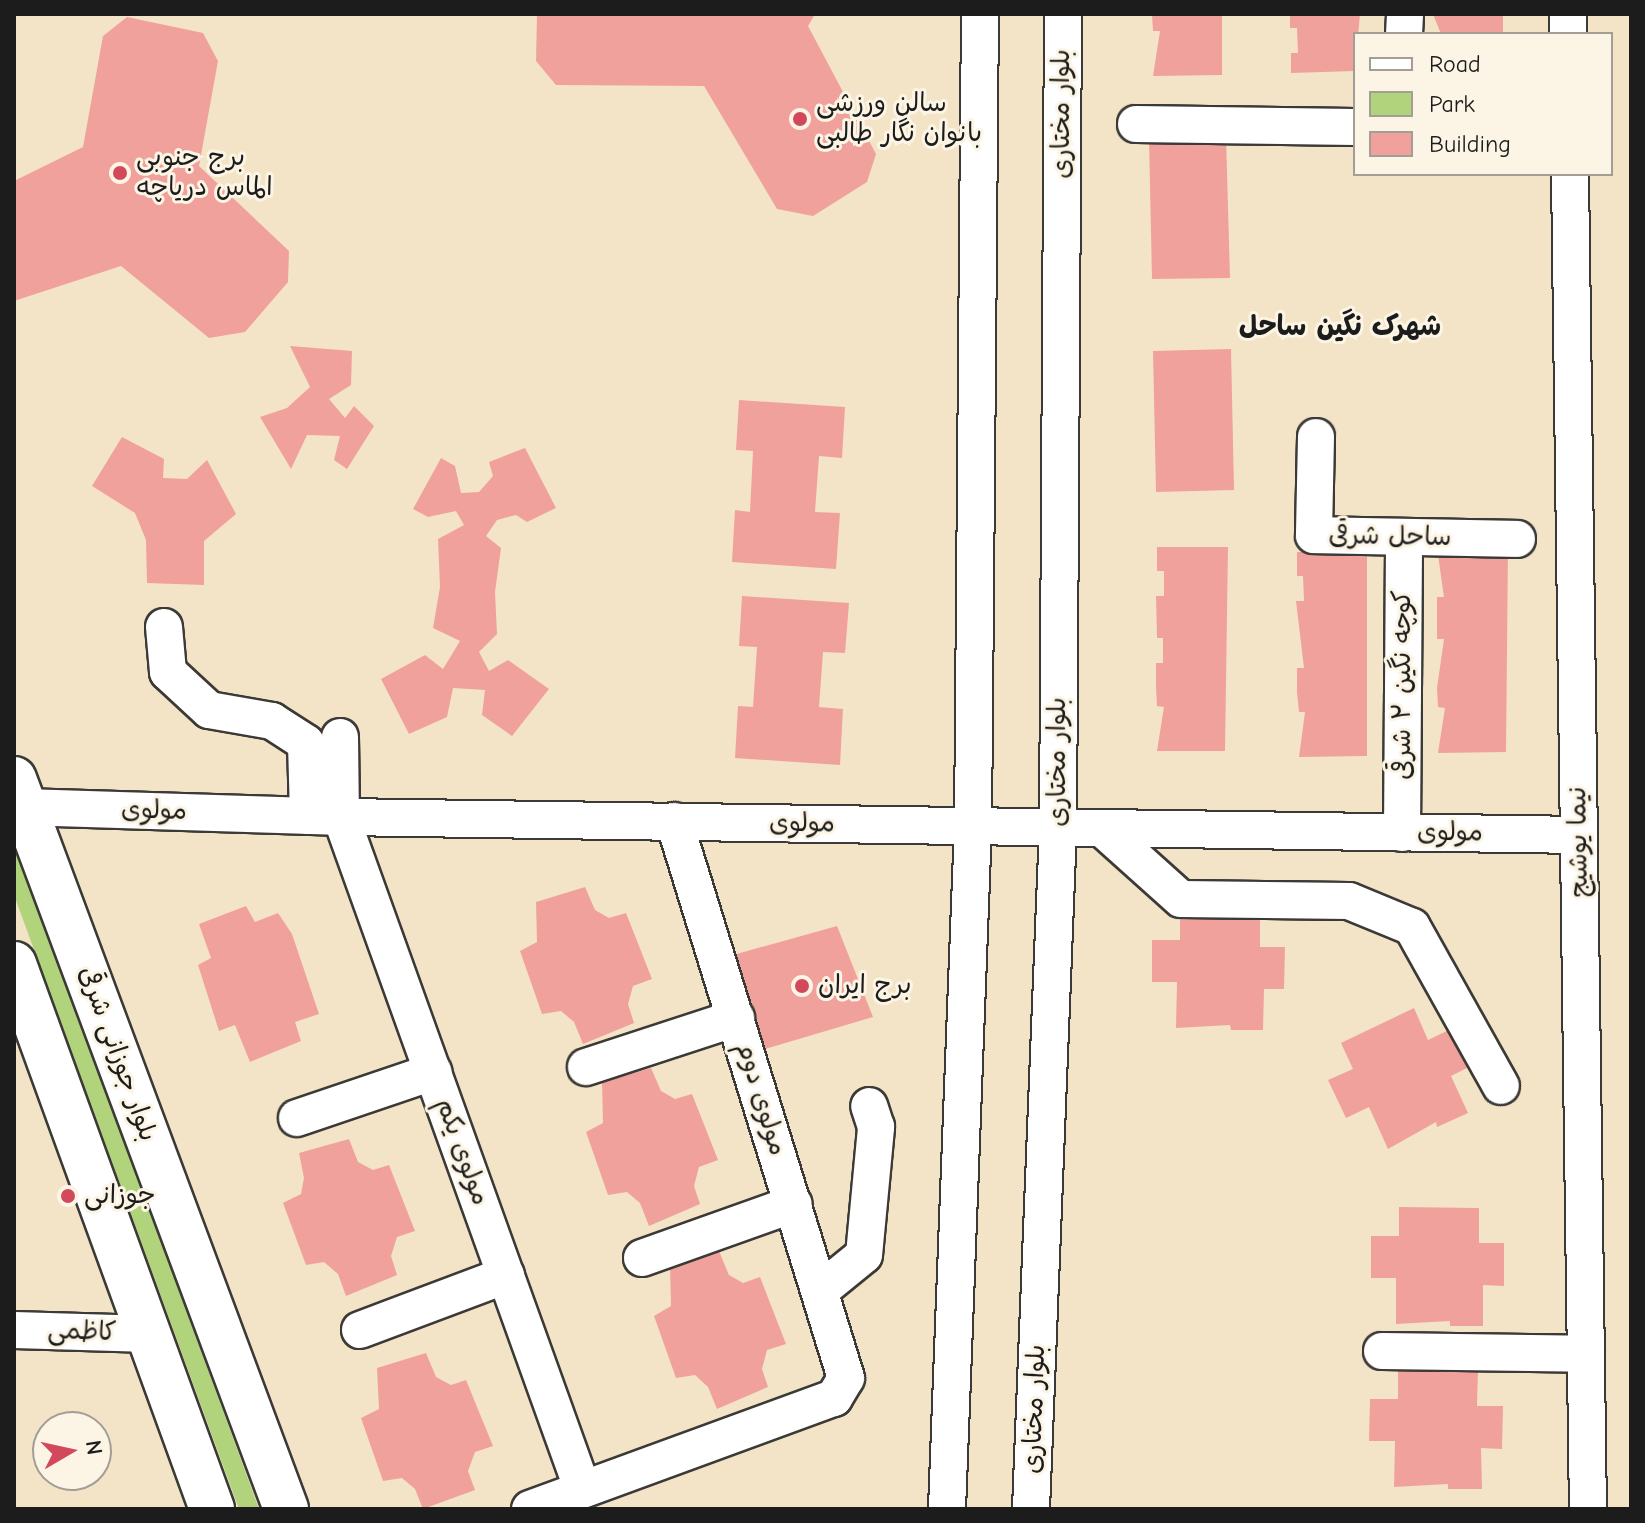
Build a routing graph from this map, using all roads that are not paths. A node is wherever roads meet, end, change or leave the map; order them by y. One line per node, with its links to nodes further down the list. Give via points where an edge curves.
1 (980, 14): 14 (street)
2 (1063, 14): 15 (street, بلوار مختاری)
3 (1136, 124): 4 (street)
4 (1353, 127)
5 (1570, 176): 18 (street, نیما یوشیج)
6 (1316, 437): 7 (street, ساحل شرقی, via 1314,535)
7 (1404, 538): 8 (street, ساحل شرقی); 17 (street, کوچه نگین ۲ شرقی)
8 (1517, 539)
9 (164, 627): 12 (street, via 168,672 209,710 272,721 306,743)
10 (340, 737): 12 (street)
11 (19, 793): 12 (street, مولوی); 37 (street, بلوار جوزانی شرقی)
12 (324, 816): 13 (street, مولوی); 22 (street, مولوی یکم)
13 (674, 821): 14 (street, مولوی); 20 (street, مولوی دوم)
14 (973, 827): 15 (street, مولوی); 39 (street)
15 (1058, 829): 16 (street, مولوی); 40 (street, بلوار مختاری)
16 (1104, 830): 17 (street, مولوی); 23 (street, via 1181,899 1349,901 1412,927)
17 (1402, 833): 18 (street, مولوی)
18 (1579, 835): 34 (street, نیما یوشیج)
19 (14, 964): 32 (street)
20 (736, 1018): 21 (street); 26 (street, مولوی دوم)
21 (586, 1067)
22 (433, 1072): 25 (street); 28 (street, مولوی یکم)
23 (1501, 1086)
24 (869, 1106): 29 (street, via 876,1127 864,1255)
25 (297, 1118)
26 (794, 1204): 27 (street); 29 (street, مولوی دوم)
27 (642, 1258)
28 (506, 1275): 31 (street); 35 (street, مولوی یکم)
29 (821, 1290): 35 (street, مولوی دوم, via 846,1378 834,1398)
30 (14, 1330): 32 (street, کاظمی)
31 (360, 1330)
32 (150, 1334): 36 (street)
33 (1382, 1351): 34 (street)
34 (1586, 1354): 41 (street, نیما یوشیج)
35 (582, 1488): 38 (street)
36 (212, 1509)
37 (286, 1509)
38 (530, 1509)
39 (947, 1509)
40 (1031, 1509)
41 (1588, 1509)

